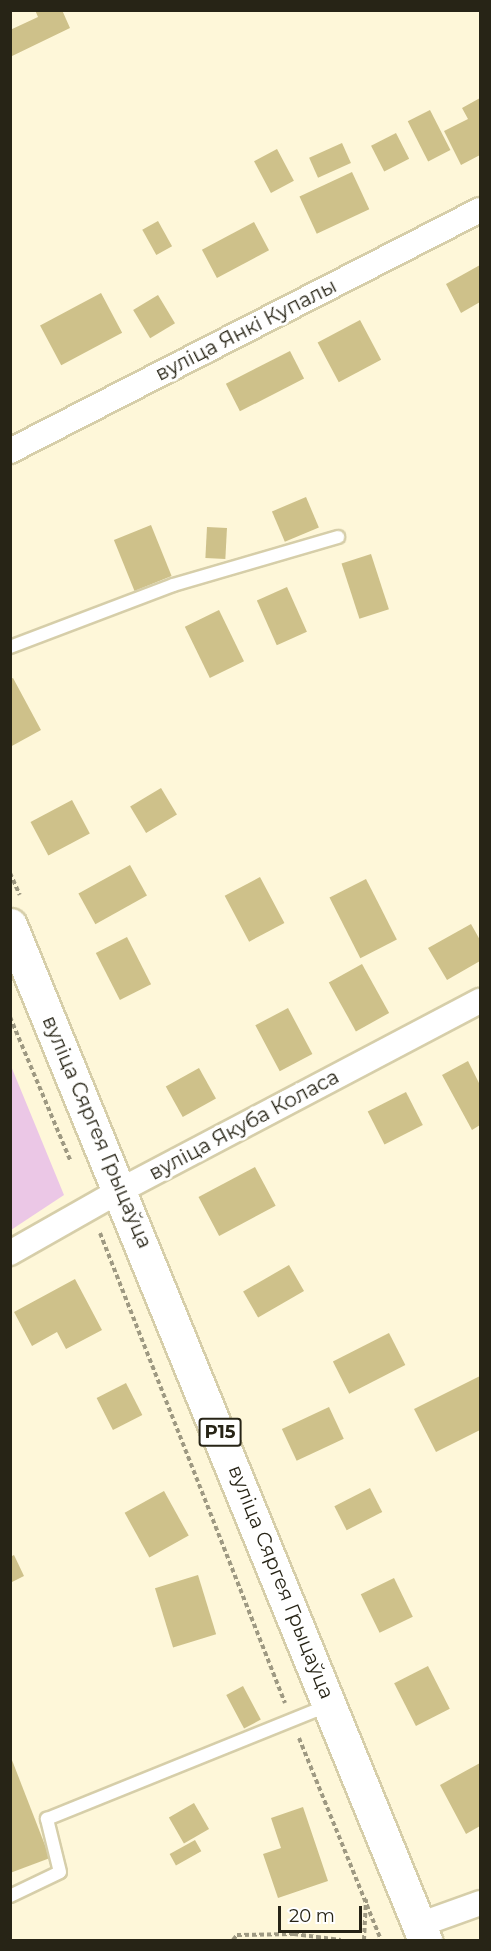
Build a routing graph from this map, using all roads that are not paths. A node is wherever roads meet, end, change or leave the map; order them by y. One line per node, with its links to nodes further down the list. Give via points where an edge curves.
1 (480, 210): 2 (street, вуліца Янкі Купалы)
2 (10, 451)
3 (338, 537): 4 (lane, via 173,585)
4 (10, 646)
5 (10, 926): 7 (main road, вуліца Сяргея Грыцаўца / Р15)
6 (480, 1001): 7 (street, вуліца Якуба Коласа)
7 (121, 1190): 8 (street, вуліца Якуба Коласа); 9 (main road, вуліца Сяргея Грыцаўца / Р15)
8 (10, 1253)
9 (331, 1704): 10 (lane, via 47,1820 60,1872); 12 (main road, вуліца Сяргея Грыцаўца / Р15)
10 (10, 1896)
11 (480, 1903): 12 (street)
12 (422, 1933)

